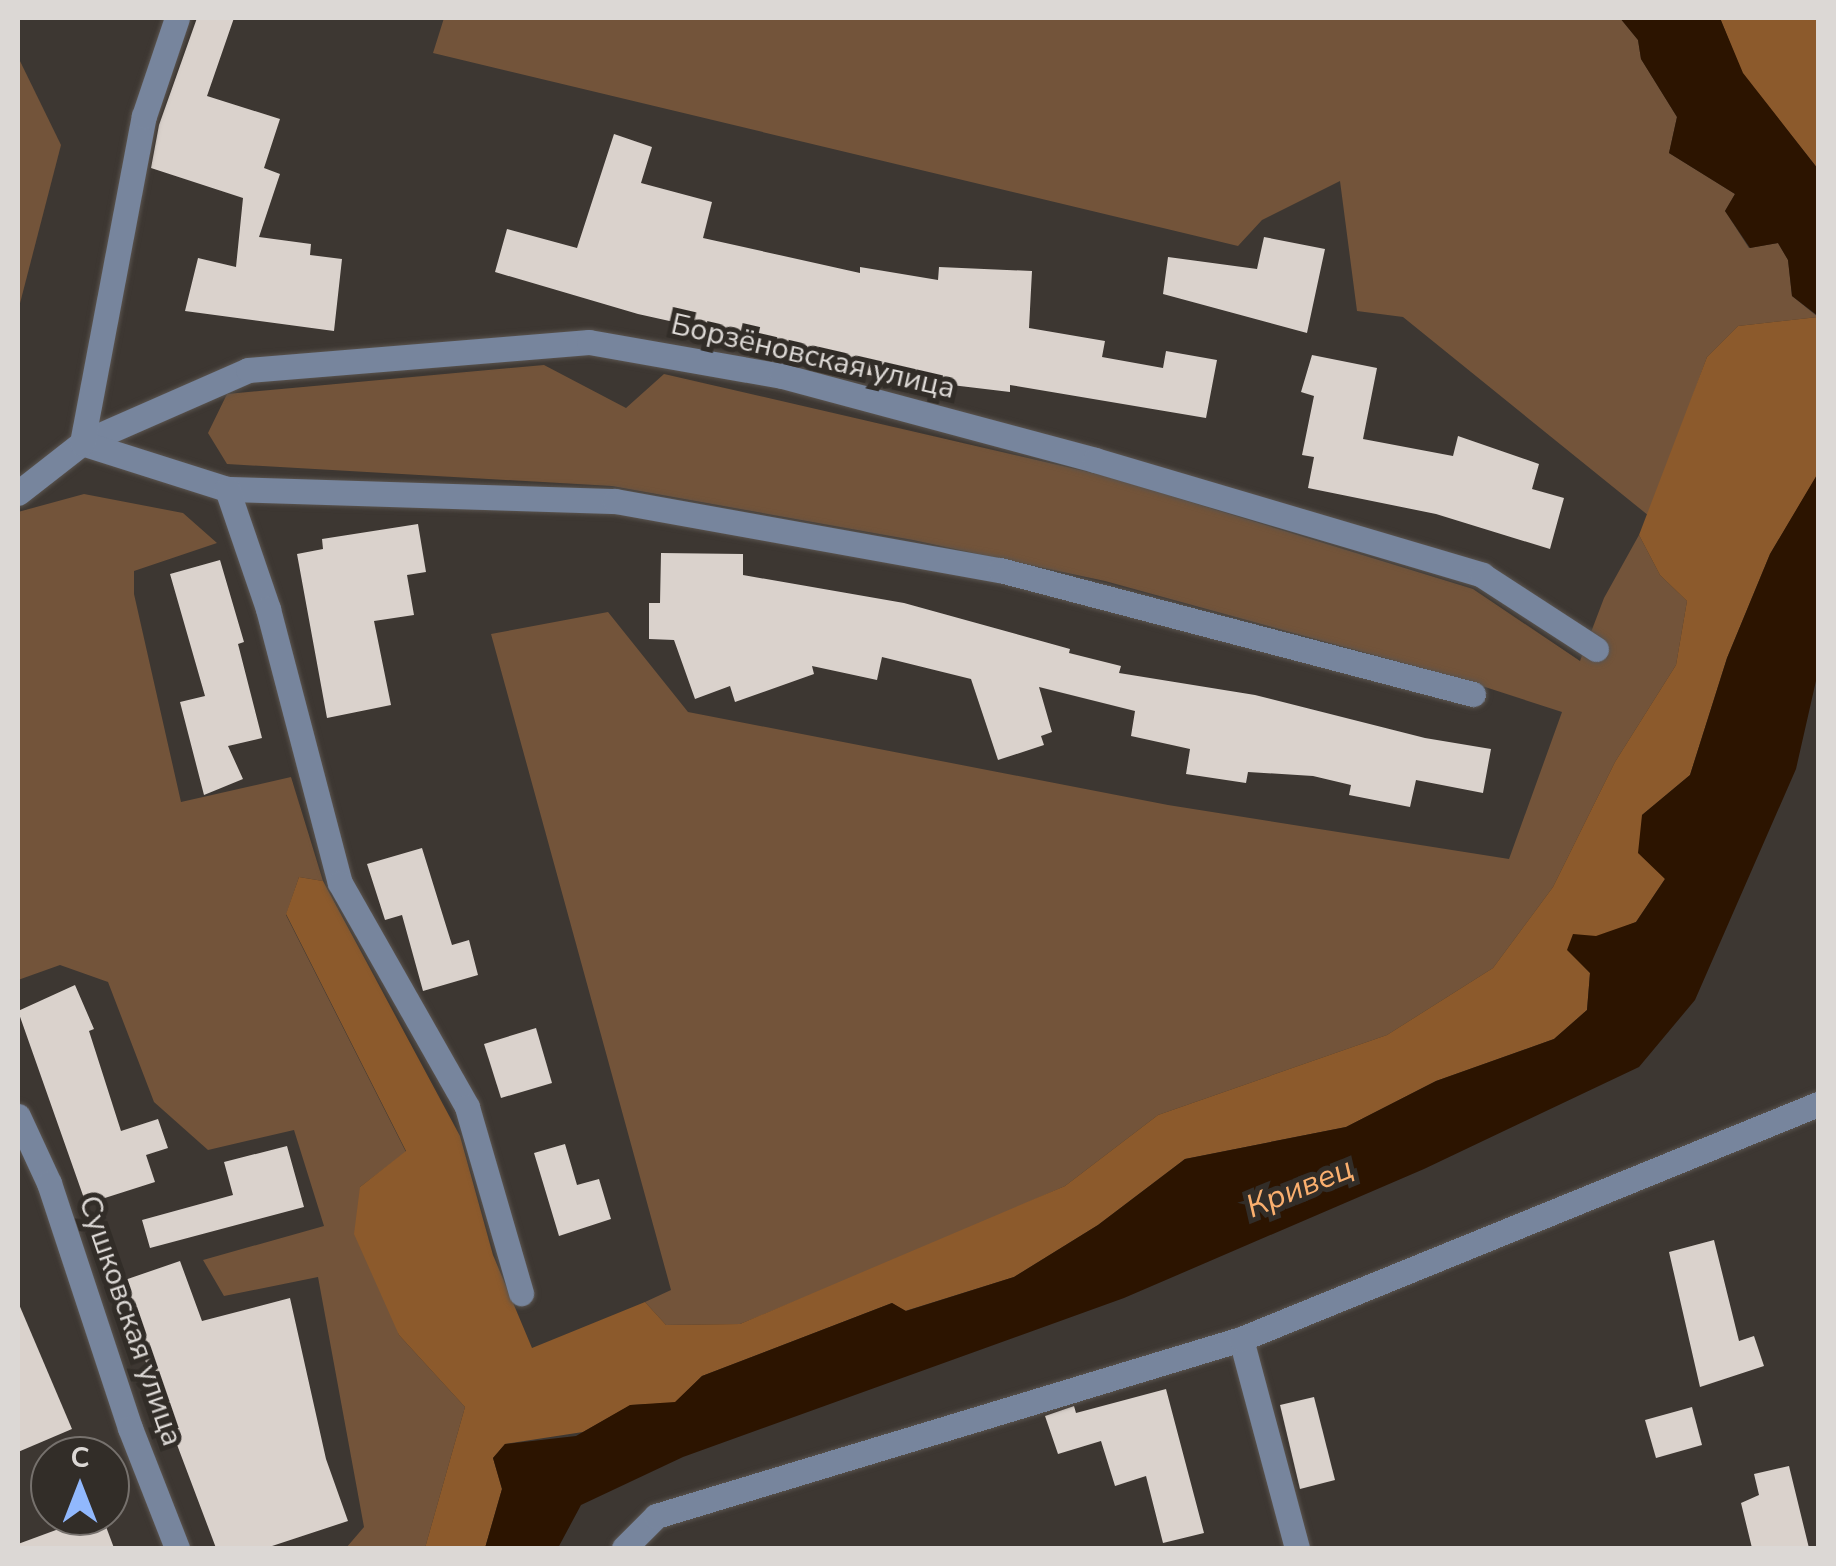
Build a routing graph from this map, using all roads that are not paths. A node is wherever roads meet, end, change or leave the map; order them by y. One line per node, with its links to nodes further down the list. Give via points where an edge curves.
1 (176, 18): 2 (street, via 144,116)
2 (82, 443): 3 (street); 4 (street, Борзёновская улица); 5 (street, Борзёновская улица, via 248,370 589,342 800,381 1482,575)
3 (227, 489): 6 (street, via 615,501 1000,570); 9 (street, via 268,608 340,882 467,1107)
4 (18, 493)
5 (1596, 649)
6 (1473, 694)
7 (1818, 1104): 10 (street)
8 (18, 1116): 11 (street, Сушковская улица, via 49,1183)
9 (521, 1293)
10 (1241, 1339): 12 (street, via 656,1516); 13 (street)
11 (177, 1548)
12 (624, 1548)
13 (1297, 1548)

